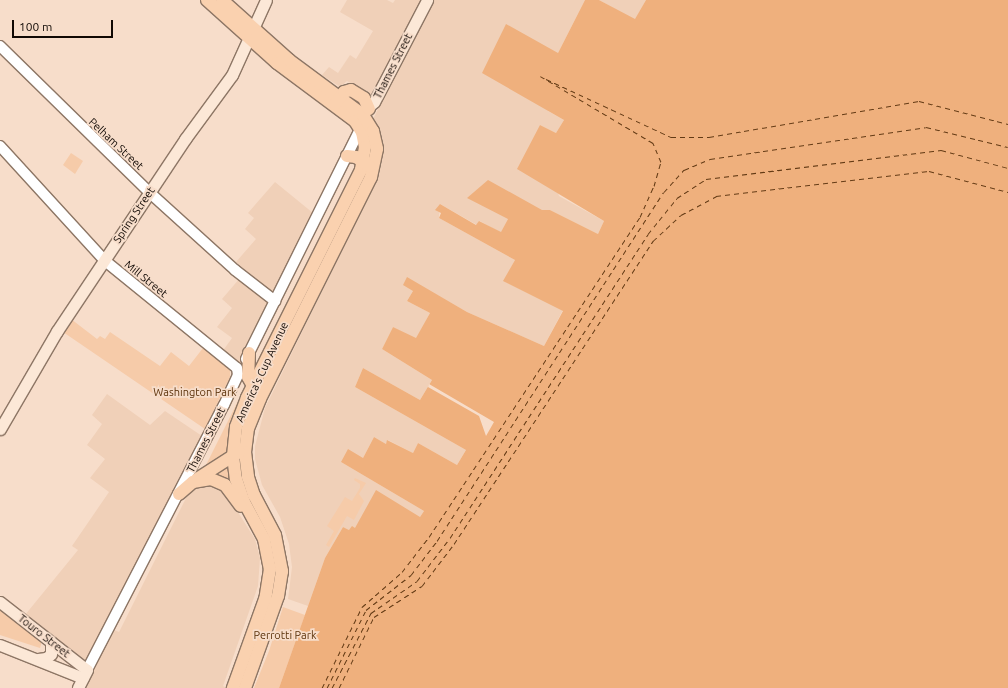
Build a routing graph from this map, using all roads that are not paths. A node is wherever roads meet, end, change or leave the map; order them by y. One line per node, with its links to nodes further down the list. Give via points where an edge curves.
1 (207, 0): 5 (main road)
2 (222, 0): 5 (main road)
3 (266, 0): 5 (main road, Spring Street)
4 (427, 0): 8 (main road, Thames Street, via 374,102)
5 (251, 33): 7 (main road, via 296,66); 15 (main road, Spring Street, via 227,82)
6 (0, 46): 15 (street, Pelham Street)
7 (336, 102): 8 (main road, via 346,91 354,90 364,98); 9 (main road)
8 (365, 111): 9 (main road); 14 (main road, America's Cup Avenue, via 376,143 376,160)
9 (346, 114): 10 (main road, America's Cup Avenue)
10 (360, 129): 12 (street, Thames Street); 13 (main road, America's Cup Avenue, via 365,144)
11 (0, 146): 16 (street, Mill Street)
12 (346, 156): 13 (main road, via 354,156); 17 (street, Thames Street)
13 (364, 161): 14 (main road); 20 (main road, America's Cup Avenue)
14 (372, 174): 20 (main road, America's Cup Avenue)
15 (149, 192): 16 (main road, Spring Street); 17 (street, Pelham Street, via 235,270)
16 (104, 260): 19 (street, Mill Street); 21 (main road, Spring Street, via 26,381)
17 (275, 301): 18 (street, Thames Street)
18 (249, 352): 19 (street, Thames Street, via 242,366); 20 (main road, via 248,375)
19 (237, 368): 25 (street, Thames Street, via 238,375)
20 (259, 388): 22 (main road, America's Cup Avenue); 23 (main road, America's Cup Avenue, via 237,422)
21 (0, 429)
22 (245, 443): 23 (main road); 33 (main road, America's Cup Avenue, via 248,477 254,495 275,534 282,571 277,600)
23 (233, 456): 24 (main road); 26 (main road, America's Cup Avenue, via 240,491)
24 (193, 482): 25 (main road); 26 (main road, via 208,479 223,483)
25 (179, 494): 31 (street, Thames Street)
26 (262, 534): 32 (main road, America's Cup Avenue, via 269,558 268,589)
27 (0, 602): 28 (main road, Touro Street)
28 (51, 642): 30 (main road, via 51,654); 31 (main road, Touro Street)
29 (0, 646): 30 (main road)
30 (38, 659): 31 (main road, via 51,667)
31 (83, 679)
32 (233, 688)
33 (245, 688)

